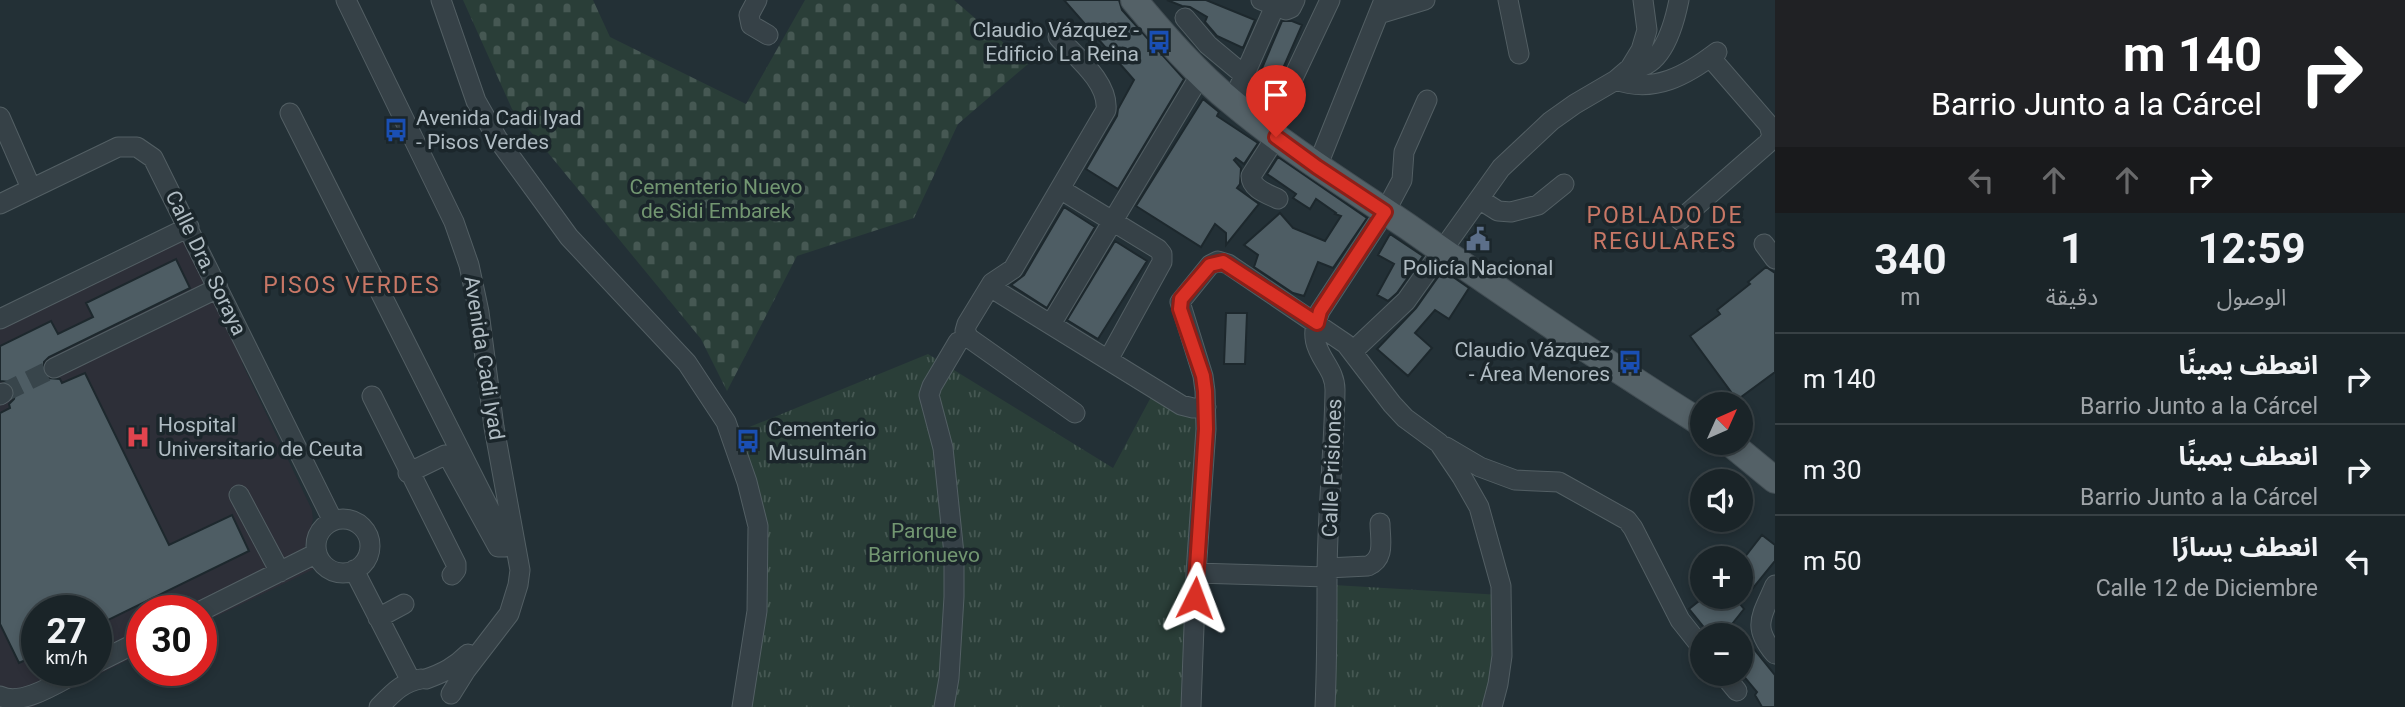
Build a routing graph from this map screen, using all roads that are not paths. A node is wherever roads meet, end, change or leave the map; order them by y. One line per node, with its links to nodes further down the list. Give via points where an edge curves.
1 (346, 0): 66 (street, Avenida Cadi Iyad, via 454,222 469,265 520,570)
2 (442, 0): 77 (street, via 476,101 497,138 569,237 687,363 726,422 758,526 757,611)
3 (757, 0): 14 (street, via 751,25)
4 (1134, 0): 18 (main road)
5 (1295, 0): 11 (street, via 1289,10)
6 (1331, 0): 24 (street)
7 (1425, 0): 12 (street)
8 (1508, 0): 16 (street)
9 (1643, 0): 17 (street, via 1647,30 1641,50)
10 (1679, 0): 17 (street, via 1668,35 1653,60)
11 (1268, 3): 19 (street)
12 (1381, 7): 25 (street)
13 (1185, 18): 19 (street, via 1214,51)
14 (768, 35)
15 (1058, 37): 28 (street, via 1101,85 1107,103 1104,116)
16 (1519, 54)
17 (1623, 74): 30 (street, via 1534,136 1501,168); 34 (street, via 1633,85 1653,86 1713,55 1769,125 1772,136 1768,142)
18 (1201, 75): 21 (main road); 33 (street)
19 (1244, 75): 21 (street)
20 (1427, 100): 32 (street, via 1404,152 1402,180)
21 (1232, 103): 24 (main road)
22 (290, 113): 52 (street, via 505,547 498,547 449,456)
23 (0, 117): 27 (street)
24 (1272, 134): 25 (main road); 29 (street, via 1250,181)
25 (1317, 167): 32 (main road)
26 (1564, 184): 30 (street, via 1538,205 1511,212 1498,211)
27 (31, 188): 31 (street, Calle Dra. Soraya); 35 (street, Calle Dra. Soraya, via 118,147 137,148 157,163)
28 (1060, 190): 33 (street); 37 (street, via 1013,269)
29 (1278, 199)
30 (1479, 199): 36 (street)
31 (0, 204)
32 (1385, 212): 36 (main road); 40 (street, via 1320,311)
33 (1114, 220): 41 (street); 44 (street, via 1158,249 1163,258)
34 (1680, 220)
35 (188, 227): 38 (street, Calle Dra. Soraya); 39 (street)
36 (1442, 252): 43 (street, via 1406,301); 49 (main road)
37 (989, 287): 41 (street); 48 (street, via 967,324 967,335)
38 (218, 288): 45 (street); 55 (street, Calle Dra. Soraya)
39 (0, 319)
40 (1317, 323): 43 (street); 47 (street, via 1228,264 1210,265 1180,302 1203,376); 60 (street, Calle Prisiones, via 1315,344 1335,387)
41 (1051, 324): 44 (street)
42 (958, 342): 78 (street, via 929,395 943,449 954,554 953,624)
43 (1353, 351): 50 (street, via 1391,404)
44 (1108, 360): 47 (street, via 1181,405)
45 (54, 368)
46 (372, 396): 52 (street)
47 (1206, 407): 61 (street)
48 (1075, 413)
49 (1690, 416)
50 (1439, 443): 68 (street, via 1480,467 1516,480 1559,482 1627,520); 81 (street, via 1479,507 1500,586 1502,656)
51 (1744, 455): 53 (main road)
52 (408, 473): 62 (street, via 456,564)
53 (1775, 481)
54 (239, 495): 59 (street)
55 (333, 521): 57 (street, via 321,530); 58 (street, via 357,523 368,535 366,560)
56 (1380, 523): 60 (street, via 1381,553 1373,564)
57 (317, 553): 58 (street, via 331,570); 59 (street)
58 (354, 570): 67 (street)
59 (279, 572): 64 (street)
60 (1327, 572): 61 (street); 80 (street, Calle Prisiones)
61 (1196, 573): 79 (street)
62 (452, 575)
63 (1775, 585): 69 (street, via 1760,627)
64 (217, 603)
65 (404, 604): 67 (street)
66 (509, 614): 70 (street, Avenida Cadi Iyad, via 457,665); 75 (street, Avenida Cadi Iyad, via 466,670)
67 (378, 618): 70 (street)
68 (1690, 633)
69 (1775, 654)
70 (418, 680): 75 (street, via 445,685); 76 (street, Avenida Cadi Iyad, via 397,689)
71 (49, 686): 74 (street, via 23,699)
72 (1733, 686): 73 (street)
73 (1737, 691)
74 (0, 696)
75 (452, 701)
76 (379, 707)
77 (742, 707)
78 (944, 707)
79 (1191, 707)
80 (1325, 707)
81 (1492, 707)

